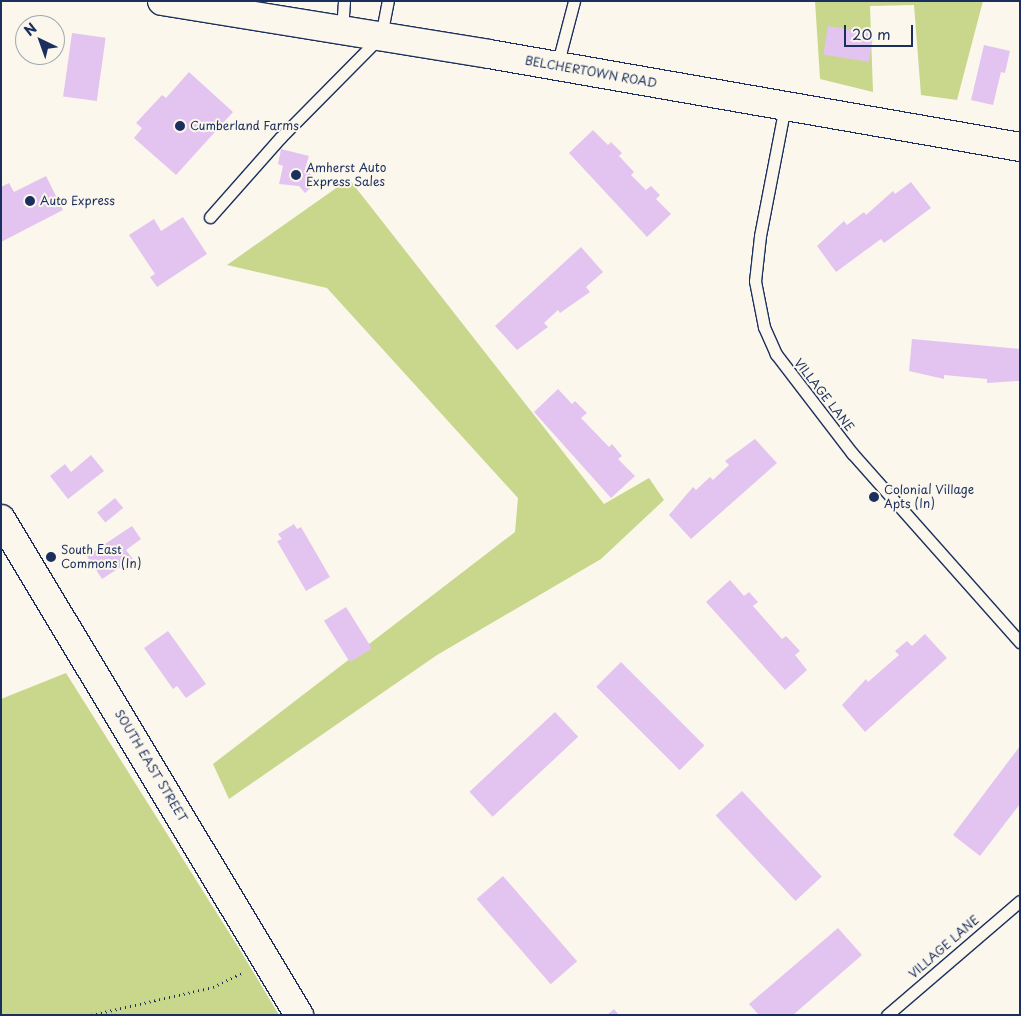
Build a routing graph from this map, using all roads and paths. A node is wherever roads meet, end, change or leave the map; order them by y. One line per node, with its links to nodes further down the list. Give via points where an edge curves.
1 (162, 1): 5 (main road, BELCHERTOWN ROAD)
2 (344, 1): 6 (lane)
3 (388, 1): 7 (lane)
4 (574, 1): 8 (lane)
5 (201, 4): 6 (main road, BELCHERTOWN ROAD)
6 (342, 30): 7 (main road, BELCHERTOWN ROAD)
7 (381, 36): 8 (main road, BELCHERTOWN ROAD); 11 (lane, via 280,138)
8 (558, 66): 9 (main road, BELCHERTOWN ROAD)
9 (785, 106): 10 (main road, BELCHERTOWN ROAD); 13 (lane, VILLAGE LANE, via 760,236 756,281 764,328 776,354 852,453)
10 (1020, 147)
11 (210, 217)
12 (1, 519): 15 (main road, SOUTH EAST STREET)
13 (1020, 642)
14 (1020, 901): 18 (lane, VILLAGE LANE)
15 (267, 961): 16 (path, via 214,987); 17 (main road, SOUTH EAST STREET)
16 (92, 1015)
17 (299, 1015)
18 (887, 1015)

